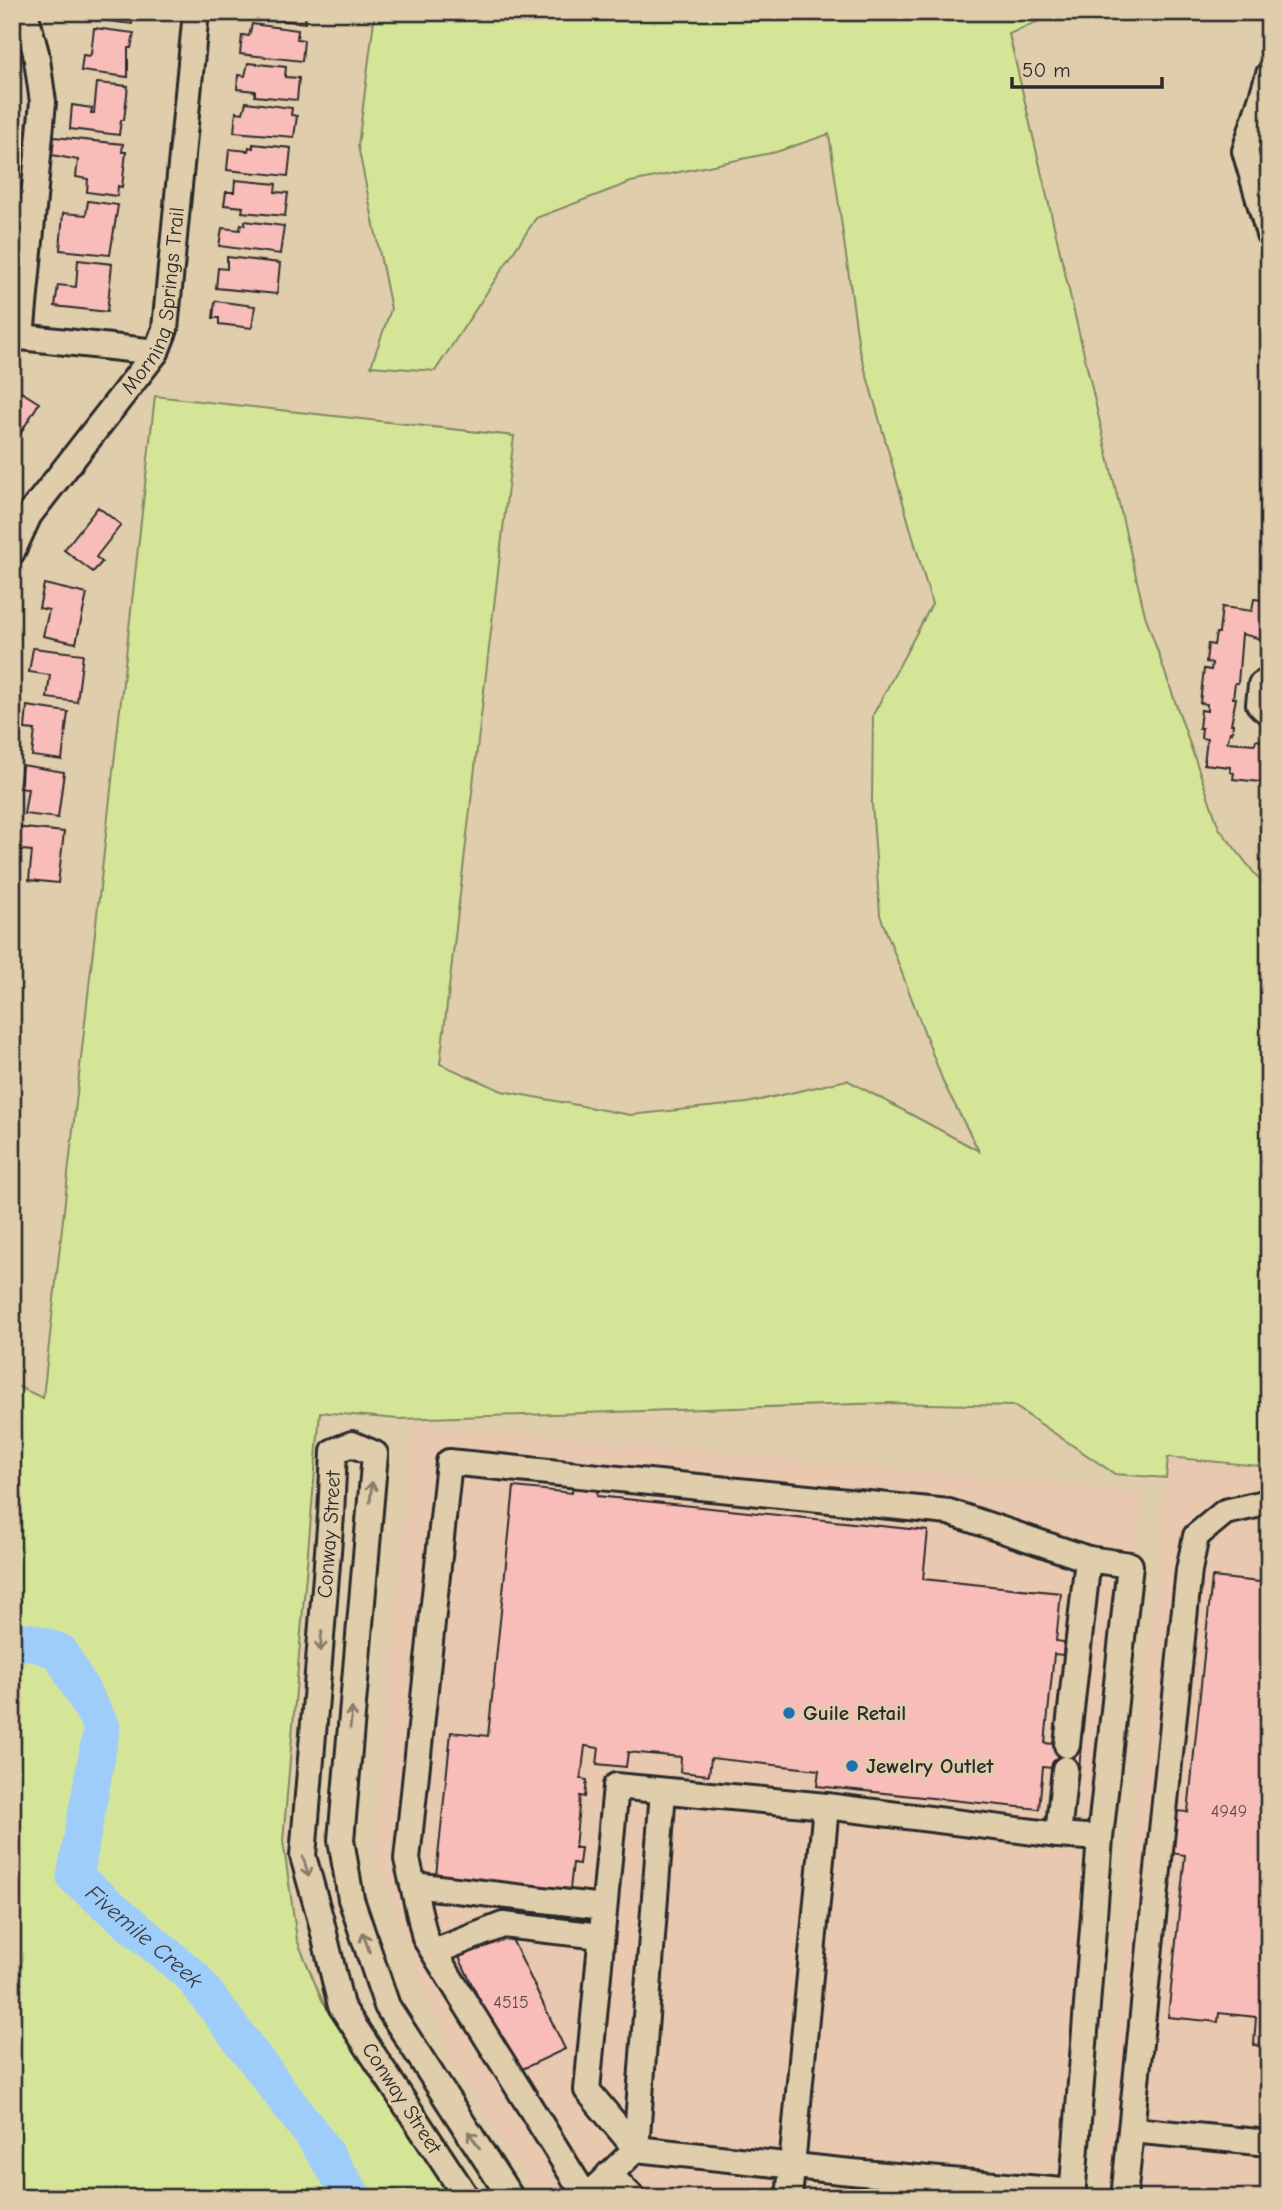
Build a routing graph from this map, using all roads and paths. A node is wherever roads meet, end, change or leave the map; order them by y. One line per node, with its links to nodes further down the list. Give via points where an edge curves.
1 (25, 12): 5 (street, via 43,102)
2 (196, 12): 6 (street, Morning Springs Trail, via 165,329)
3 (1269, 74): 4 (street, via 1245,151)
4 (1269, 234)
5 (17, 337): 6 (street)
6 (156, 352): 7 (street, Morning Springs Trail, via 29,515)
7 (12, 552)
8 (1269, 680): 9 (street, via 1261,685 1259,704)
9 (1269, 709)
10 (1269, 1502): 20 (street, via 1225,1512 1196,1536)
11 (1088, 1559): 14 (street); 15 (street, via 1130,1564); 16 (street, via 949,1513 449,1462 407,1859)
12 (663, 1791): 13 (street); 17 (street, via 616,1786); 22 (street)
13 (826, 1806): 14 (street); 23 (street)
14 (1058, 1835): 15 (street)
15 (1100, 1838): 25 (street)
16 (413, 1885): 17 (street); 19 (street, via 425,1938)
17 (604, 1907): 18 (street)
18 (601, 1936): 19 (street, via 503,1925); 22 (street, via 587,2090)
19 (434, 1952): 26 (street)
20 (1130, 2130): 21 (street); 31 (street)
21 (1269, 2143)
22 (636, 2149): 23 (street); 24 (street)
23 (792, 2165): 25 (street); 30 (street)
24 (609, 2174): 26 (street); 29 (street)
25 (1073, 2195)
26 (586, 2197)
27 (467, 2198): 28 (street, Conway Street, one-way to 27, via 387,2006 351,1899 341,1840 375,1454 352,1444 334,1451 303,1856 341,2006)
28 (511, 2198)
29 (633, 2198)
30 (789, 2198)
31 (1124, 2198)

